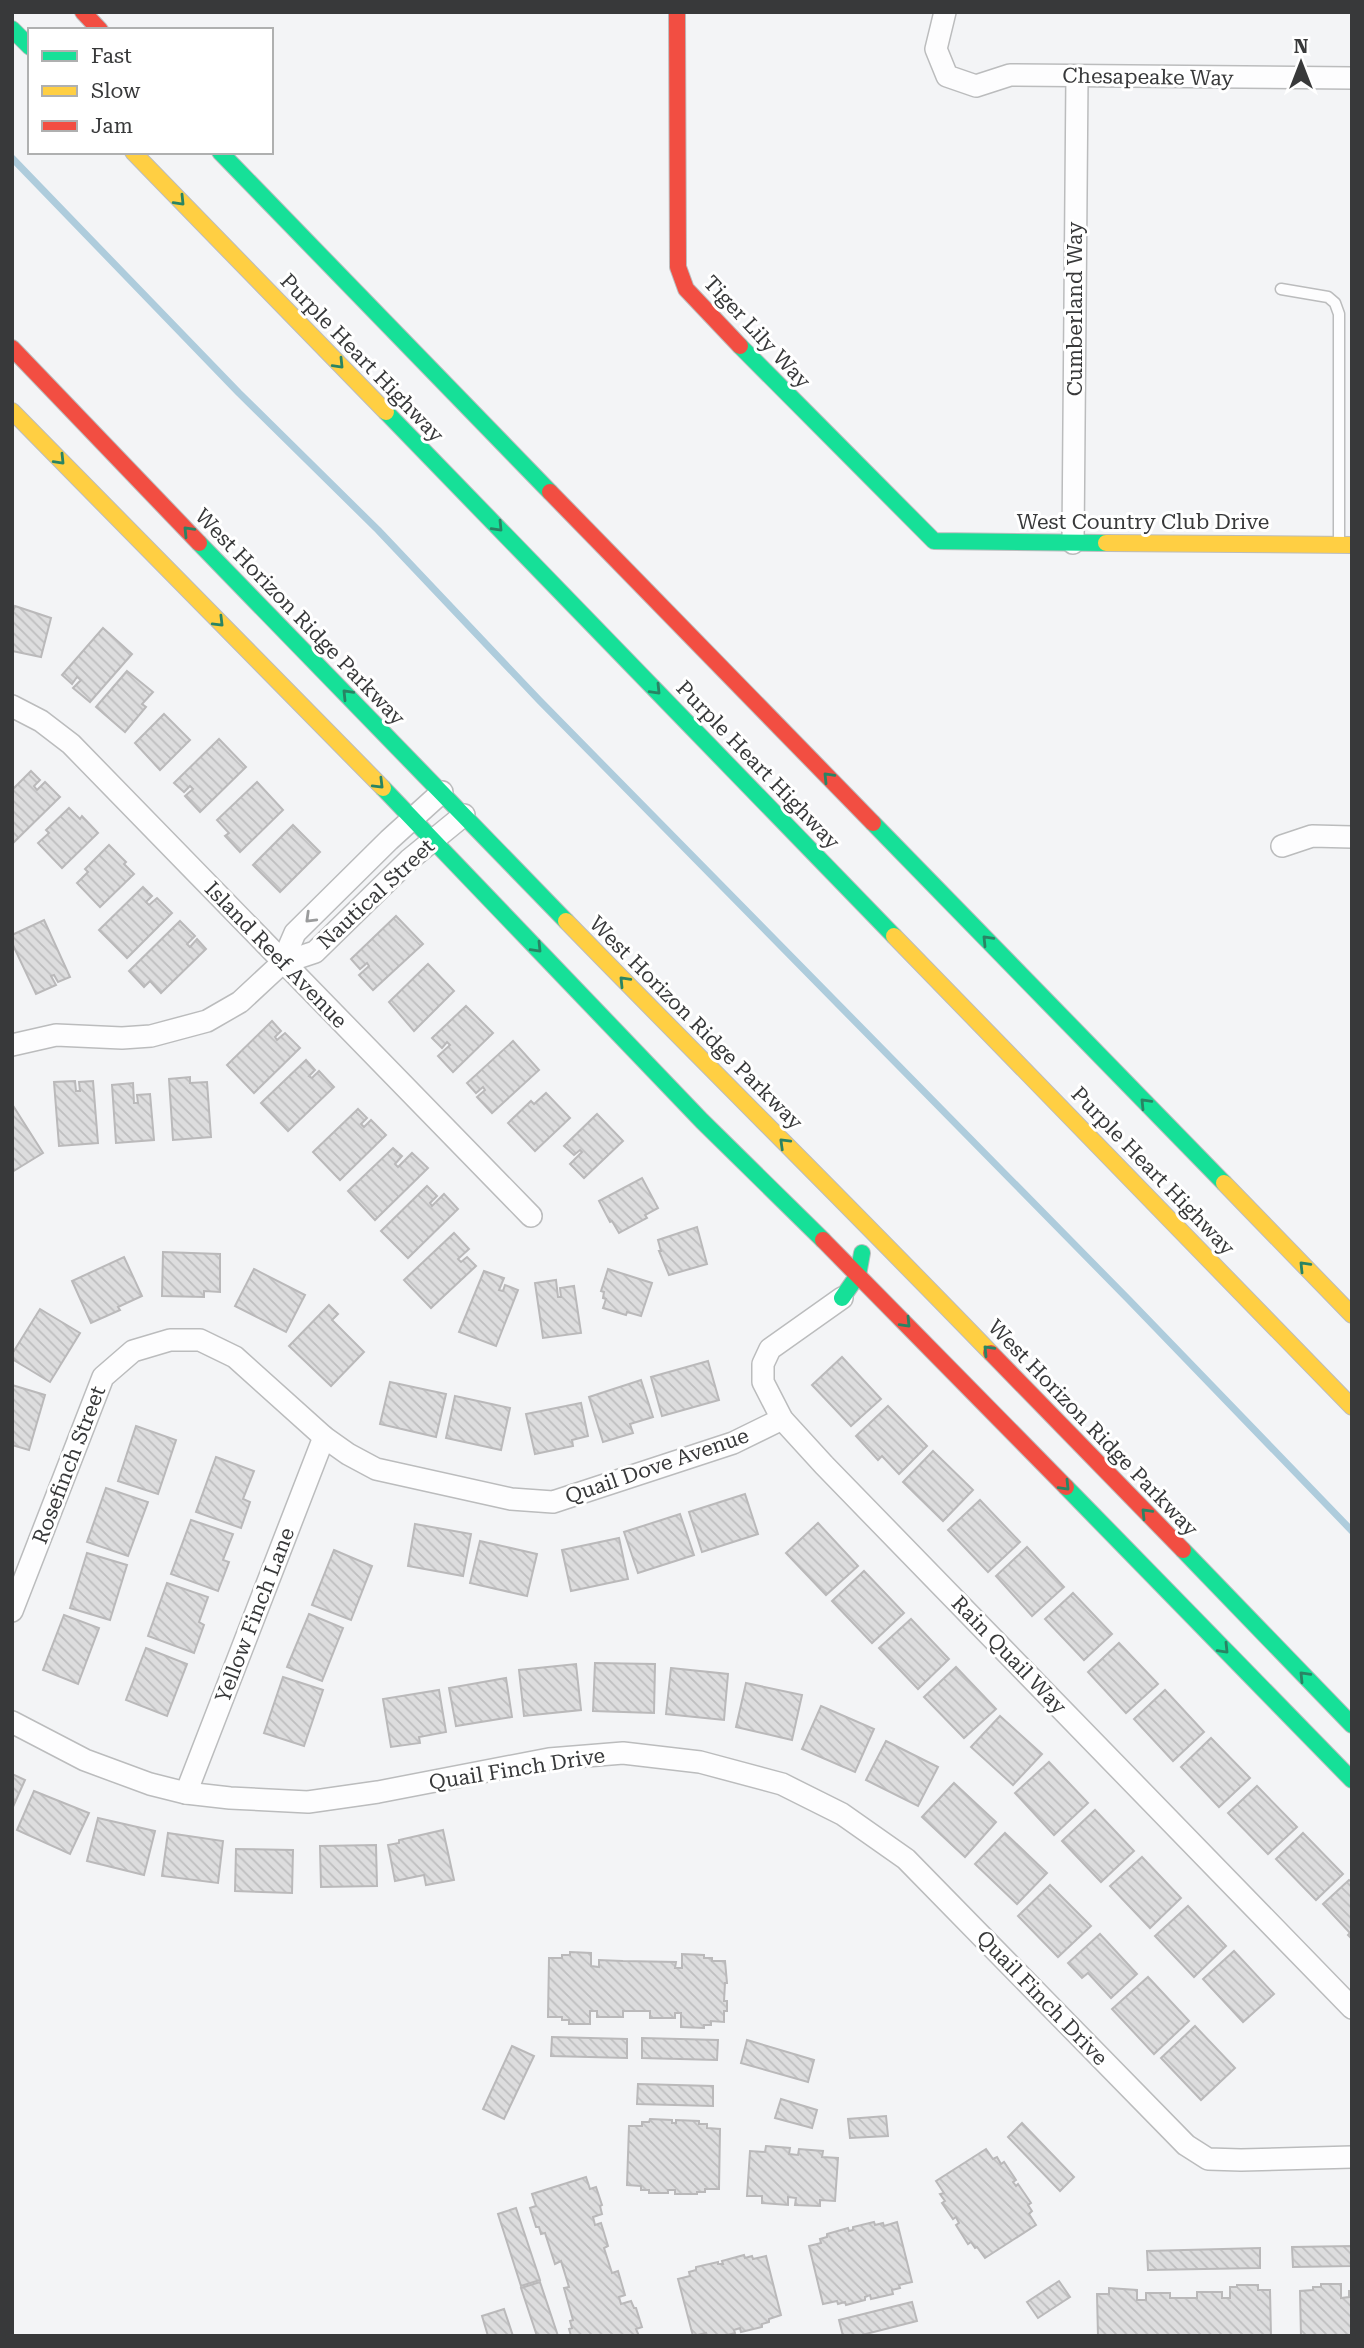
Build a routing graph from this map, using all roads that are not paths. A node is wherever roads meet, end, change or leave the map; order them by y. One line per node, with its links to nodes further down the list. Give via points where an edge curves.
1 (83, 12): 4 (main road)
2 (677, 12): 14 (main road, Tiger Lily Way, via 677,250 686,289)
3 (946, 12): 7 (street, Chesapeake Way, via 936,49 947,76 976,86 1010,75)
4 (98, 28)
5 (12, 29): 6 (main road)
6 (28, 45)
7 (1077, 76): 8 (street, Chesapeake Way); 15 (street, Cumberland Way)
8 (1352, 78)
9 (135, 154): 35 (main road, Purple Heart Highway, one-way to 35)
10 (222, 154): 33 (main road, Purple Heart Highway, one-way to 10)
11 (1281, 289): 16 (lane, via 1328,297 1339,314)
12 (12, 348): 18 (main road, West Horizon Ridge Parkway, one-way to 12)
13 (12, 411): 20 (main road, one-way to 20)
14 (934, 541): 15 (main road, West Country Club Drive)
15 (1073, 542): 16 (main road, West Country Club Drive)
16 (1345, 545)
17 (12, 706): 26 (street, Island Reef Avenue, via 71,744)
18 (442, 792): 19 (main road, West Horizon Ridge Parkway); 20 (street, Nautical Street)
19 (464, 815): 22 (street, Nautical Street); 28 (main road, West Horizon Ridge Parkway, one-way to 19)
20 (413, 818): 22 (main road); 24 (street, Nautical Street)
21 (1352, 837): 23 (street, via 1311,836)
22 (434, 840): 25 (street, Nautical Street); 30 (main road, one-way to 30, via 702,1121)
23 (1282, 846)
24 (349, 880): 25 (lane); 26 (street, Nautical Street, one-way to 26, via 295,933)
25 (369, 899): 26 (street, Nautical Street, via 315,952)
26 (282, 963): 27 (street, Nautical Street, via 240,1002 207,1021 179,1030 122,1038 56,1035); 29 (street, Island Reef Avenue)
27 (12, 1045)
28 (833, 1191): 30 (main road, via 859,1241); 40 (main road, West Horizon Ridge Parkway, one-way to 28)
29 (531, 1216)
30 (858, 1275): 31 (main road); 32 (main road)
31 (842, 1298): 32 (main road, via 868,1297); 36 (street, Rain Quail Way, via 770,1349 763,1364 763,1382)
32 (888, 1304): 41 (main road, one-way to 41)
33 (1352, 1315)
34 (235, 1357): 37 (street, Quail Dove Avenue); 38 (street, Rosefinch Street, via 201,1340 170,1340 133,1351 103,1377)
35 (1352, 1407)
36 (782, 1419): 37 (street, Quail Dove Avenue, via 733,1443 553,1502 511,1499 376,1469); 43 (street, Rain Quail Way)
37 (324, 1437): 42 (street, Yellow Finch Lane)
38 (12, 1611)
39 (12, 1722): 42 (street, Quail Finch Drive, via 85,1760)
40 (1352, 1726)
41 (1352, 1780)
42 (186, 1793): 44 (street, Quail Finch Drive, via 307,1802 549,1759 623,1753 699,1762 782,1784 842,1814 906,1859 1186,2145 1208,2159)
43 (1352, 2007)
44 (1352, 2157)

